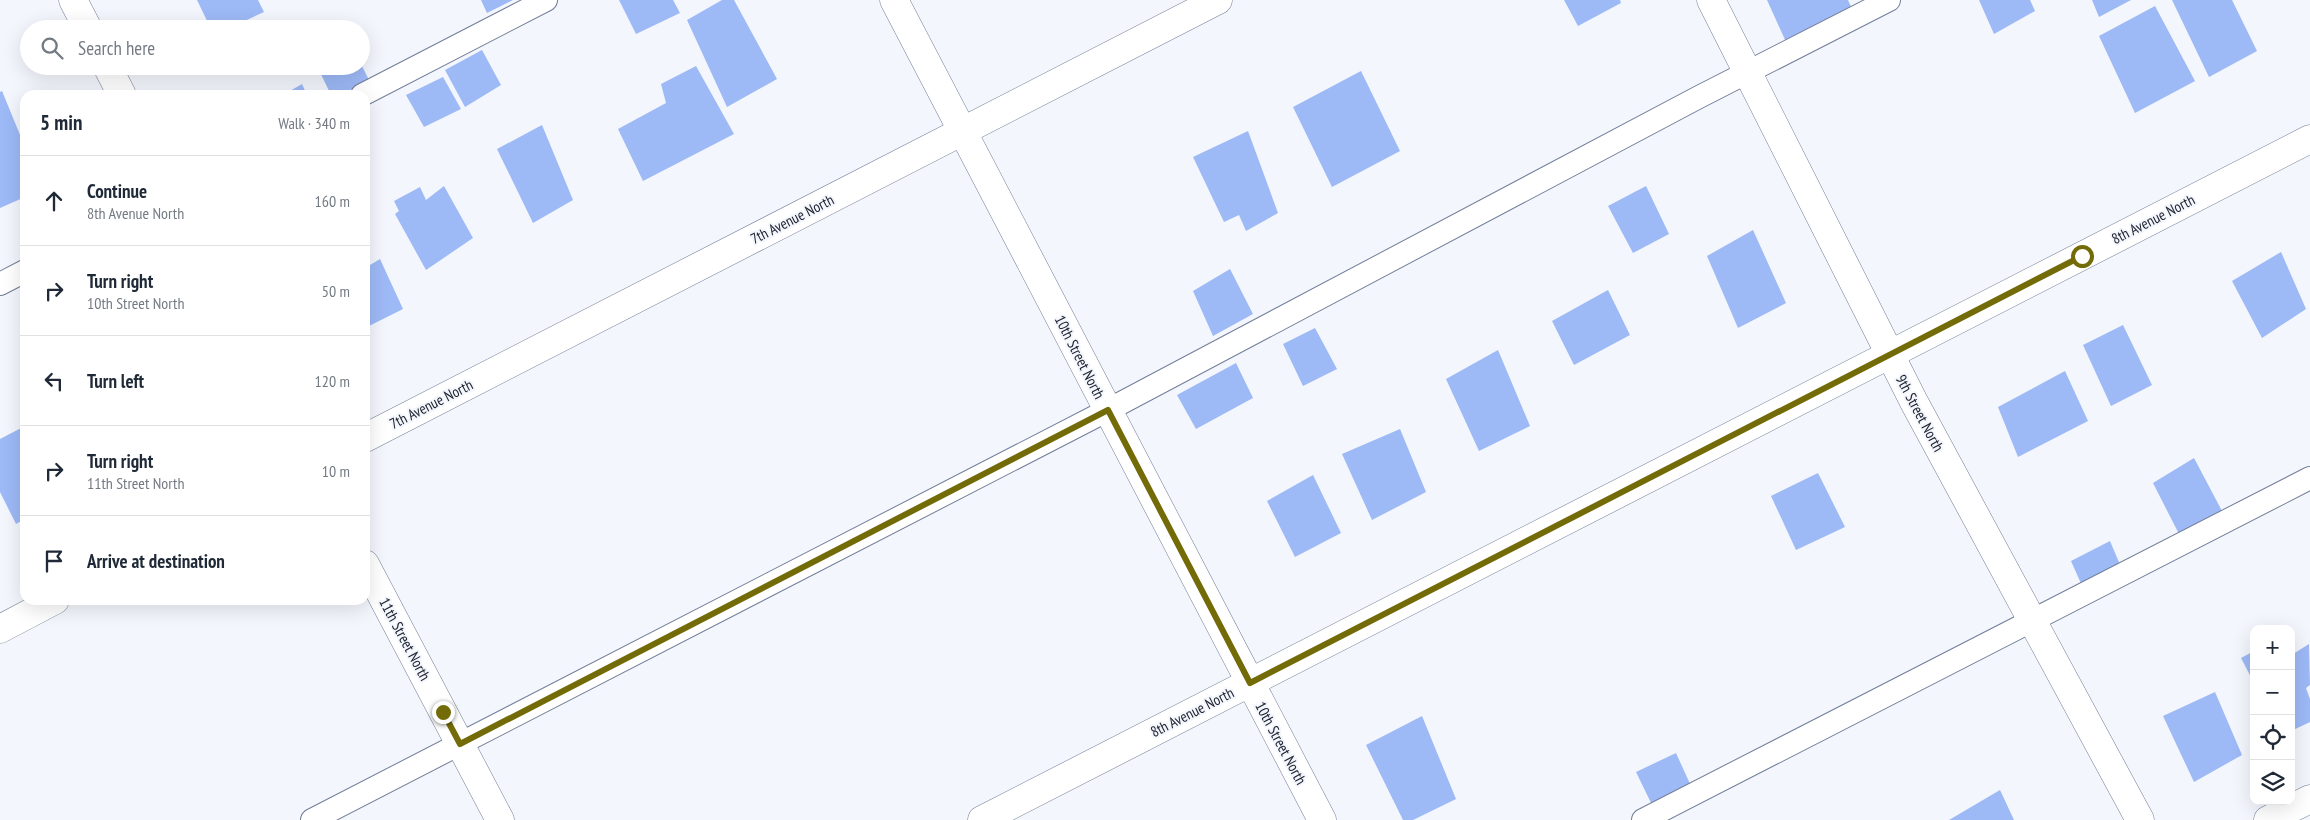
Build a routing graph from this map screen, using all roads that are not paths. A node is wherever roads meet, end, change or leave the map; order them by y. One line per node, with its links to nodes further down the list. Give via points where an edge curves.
1 (73, 0): 7 (street)
2 (546, 0): 11 (lane)
3 (894, 0): 12 (street, 10th Street North)
4 (1218, 0): 12 (street, 7th Avenue North)
5 (1711, 0): 8 (street, 9th Street North)
6 (1889, 0): 8 (lane)
7 (83, 20)
8 (1748, 72): 16 (street, 9th Street North); 17 (lane)
9 (112, 75): 10 (street)
10 (119, 90)
11 (370, 91)
12 (963, 131): 17 (street, 10th Street North); 18 (street, 7th Avenue North)
13 (2310, 139): 16 (street, 8th Avenue North)
14 (20, 274): 15 (lane)
15 (0, 284)
16 (1889, 355): 22 (street, 9th Street North); 24 (street, 8th Avenue North)
17 (1108, 410): 24 (street, 10th Street North); 25 (lane)
18 (370, 435)
19 (2310, 478): 22 (lane)
20 (370, 573): 25 (street, 11th Street North)
21 (46, 605): 23 (street)
22 (2032, 620): 31 (lane); 32 (street, 9th Street North)
23 (0, 629)
24 (1250, 683): 29 (street, 8th Avenue North); 30 (street, 10th Street North)
25 (460, 744): 27 (lane); 28 (street, 11th Street North)
26 (2310, 799): 33 (street)
27 (312, 820)
28 (500, 820)
29 (982, 820)
30 (1322, 820)
31 (1643, 820)
32 (2140, 820)
33 (2268, 820)

